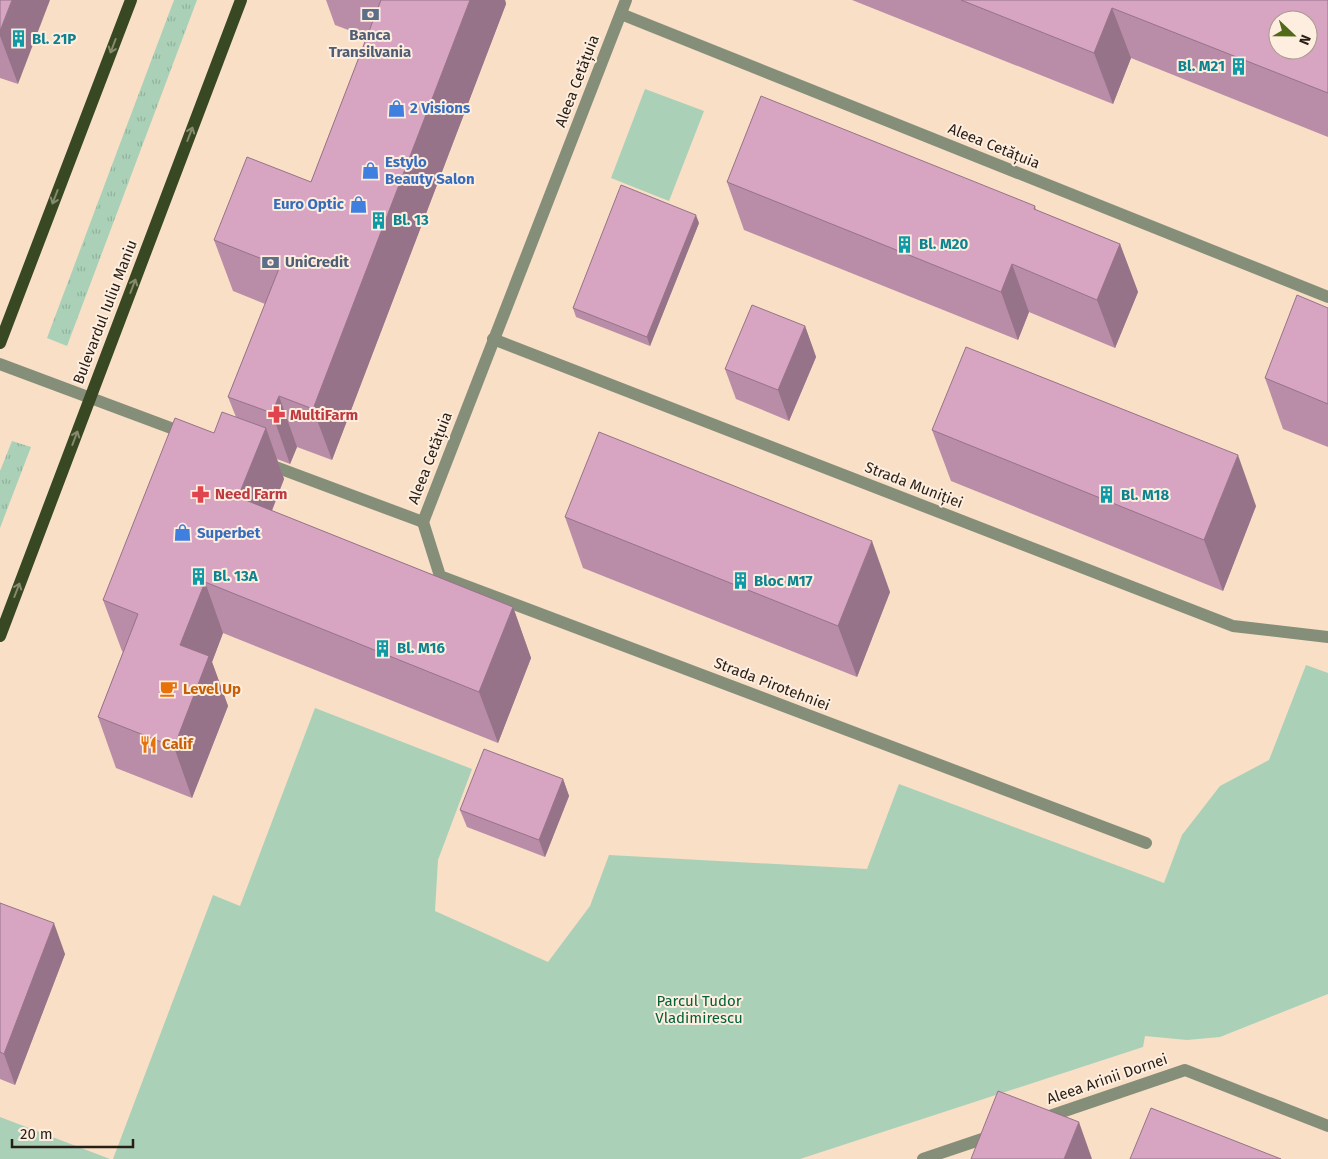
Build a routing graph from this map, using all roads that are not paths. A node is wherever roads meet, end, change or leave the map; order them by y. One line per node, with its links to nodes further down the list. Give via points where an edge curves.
1 (130, 0): 7 (main road, one-way to 7)
2 (241, 0): 9 (main road, Bulevardul Iuliu Maniu, one-way to 2)
3 (626, 0): 4 (street, Aleea Cetățuia)
4 (620, 14): 5 (street, Aleea Cetățuia); 6 (street, Aleea Cetățuia)
5 (1328, 297)
6 (494, 339): 12 (street, Aleea Cetățuia); 14 (street, Strada Muniției, via 1233,626)
7 (0, 343)
8 (0, 364): 9 (street)
9 (90, 398): 10 (street); 13 (main road, Bulevardul Iuliu Maniu, one-way to 9)
10 (199, 438)
11 (255, 459): 12 (street, Aleea Cetățuia)
12 (423, 522): 15 (street, Strada Pirotehniei, via 440,576)
13 (0, 636)
14 (1328, 637)
15 (1146, 843)
16 (1026, 1124): 17 (street, Aleea Arinii Dornei, via 1185,1070)
17 (1328, 1126)
18 (1007, 1130): 19 (street)
19 (923, 1159)

